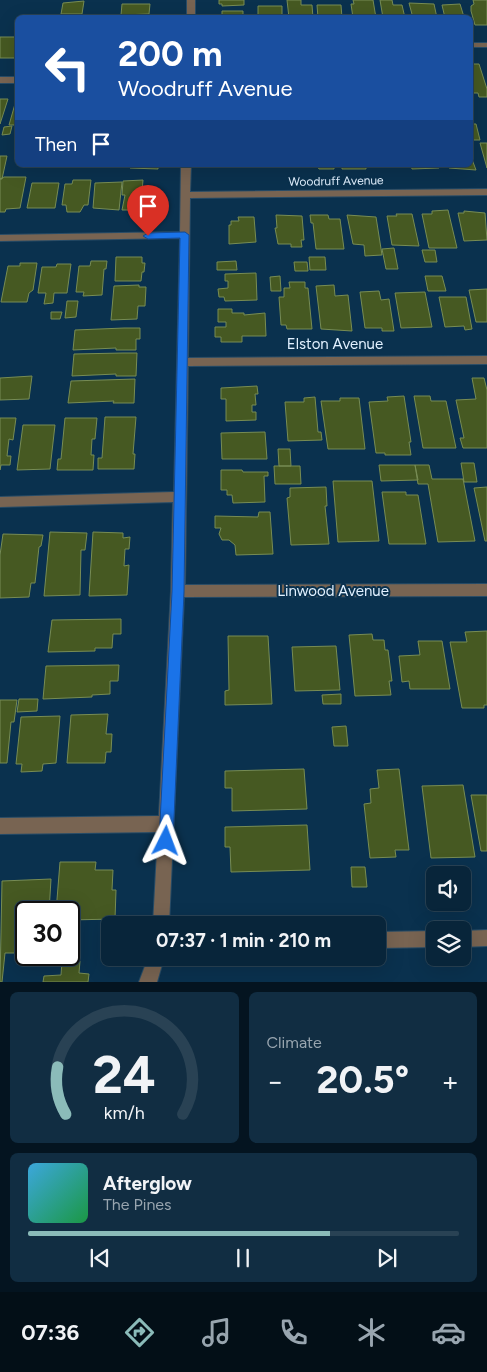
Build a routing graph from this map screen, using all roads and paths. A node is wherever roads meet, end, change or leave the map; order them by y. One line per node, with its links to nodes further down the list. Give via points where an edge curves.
1 (191, 0): 2 (street)
2 (191, 15)
3 (487, 45): 4 (street)
4 (473, 46)
5 (0, 80): 6 (street)
6 (15, 80)
7 (186, 167): 9 (street)
8 (487, 192): 9 (street, Woodruff Avenue)
9 (186, 195): 10 (street)
10 (185, 235): 11 (street); 13 (street)
11 (0, 238)
12 (487, 360): 13 (street, Elston Avenue)
13 (182, 362): 14 (street)
14 (180, 497): 15 (street); 17 (street)
15 (0, 502)
16 (487, 590): 17 (street, Linwood Avenue)
17 (178, 592): 18 (street)
18 (167, 824): 19 (street); 20 (street)
19 (0, 826)
20 (162, 916)
21 (487, 938): 23 (street)
22 (426, 939): 24 (street)
23 (471, 939)
24 (386, 940)
25 (153, 966): 26 (street)
26 (148, 982)

